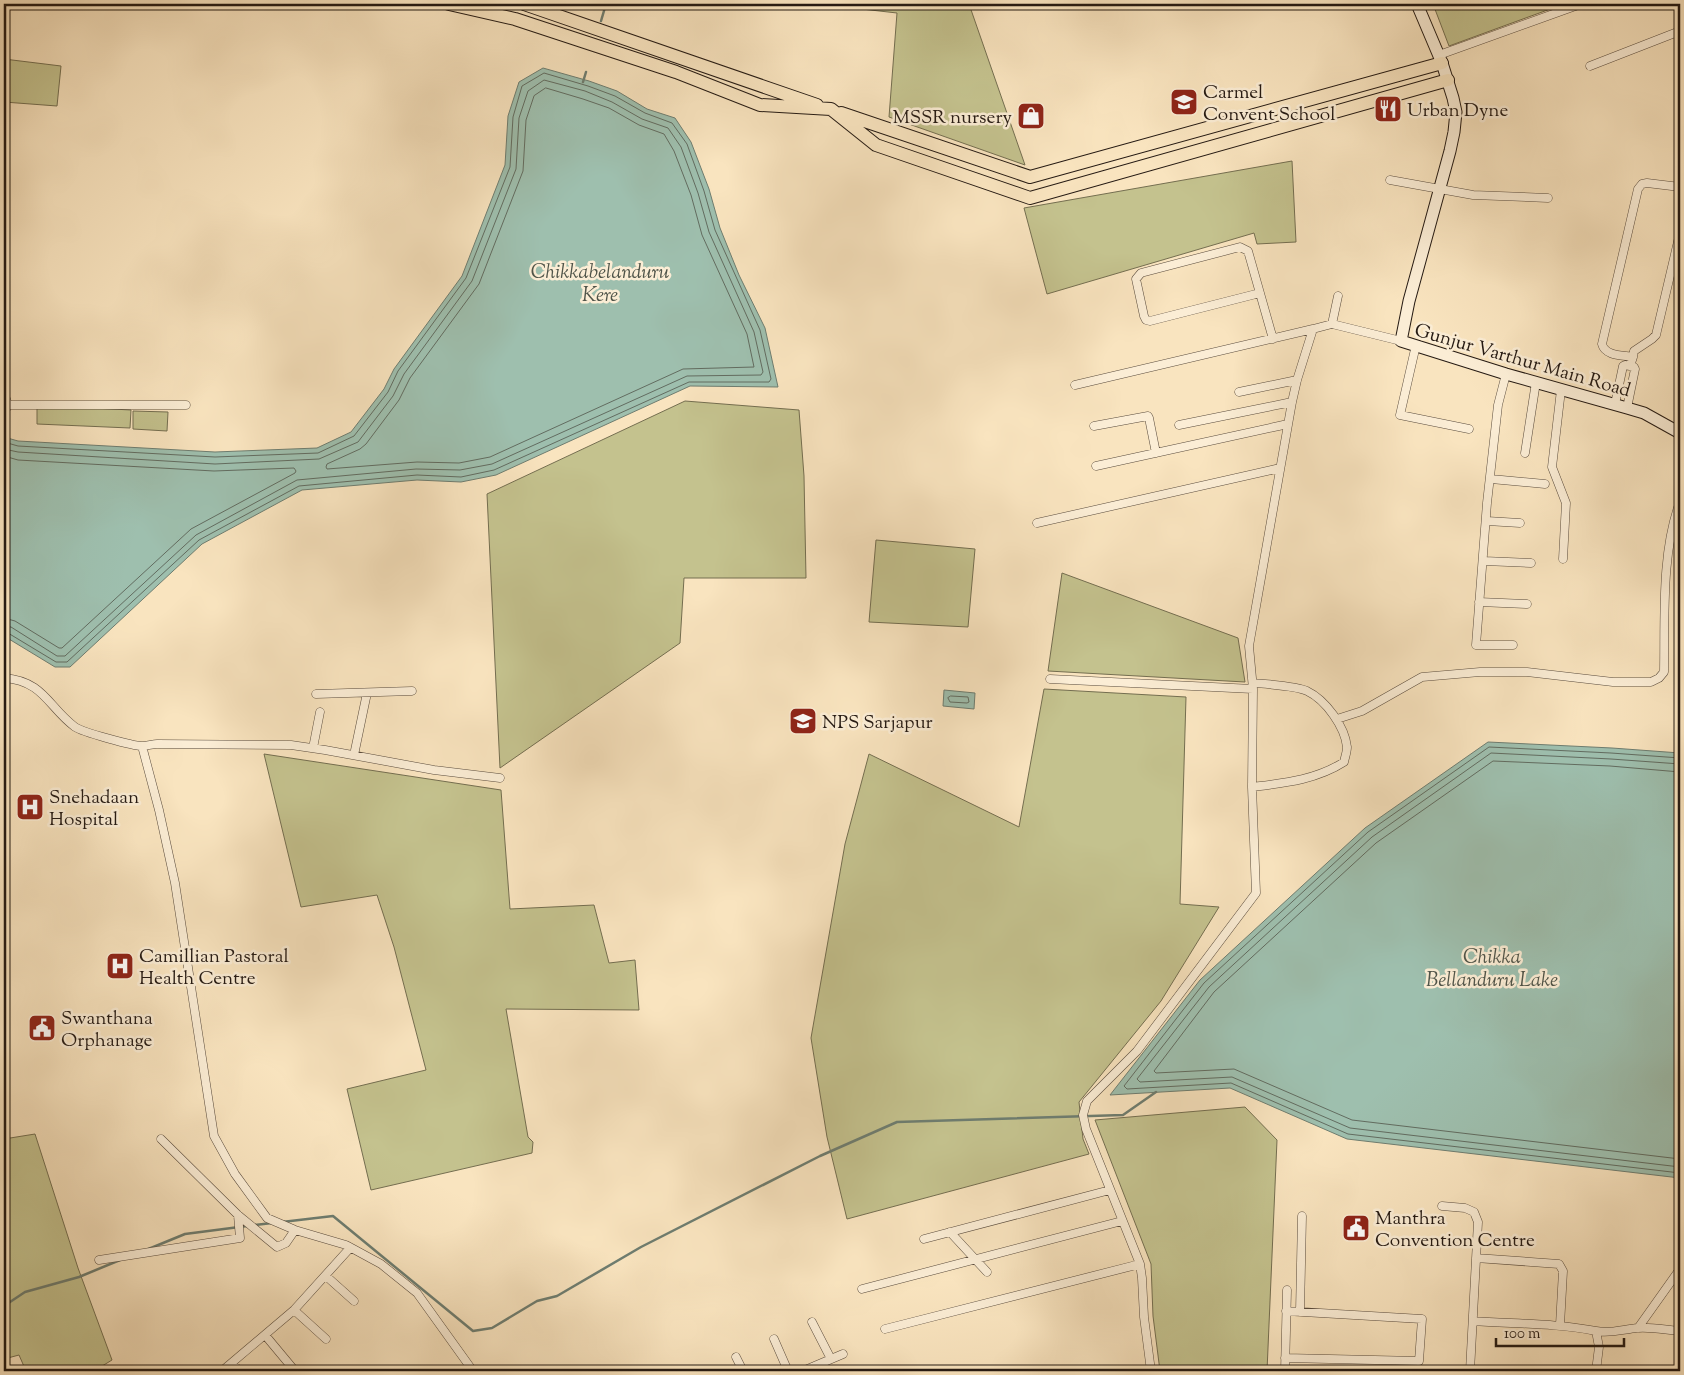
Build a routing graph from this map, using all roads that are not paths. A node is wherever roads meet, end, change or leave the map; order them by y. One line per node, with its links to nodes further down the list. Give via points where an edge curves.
1 (450, 4): 9 (main road, via 515,19 676,72 760,105)
2 (524, 4): 9 (main road)
3 (1417, 4): 6 (main road, Gunjur Varthur Main Road)
4 (1581, 4): 6 (street)
5 (1680, 30): 7 (street)
6 (1441, 59): 8 (main road, Gunjur Varthur Main Road); 9 (main road, via 1030,177)
7 (1590, 66)
8 (1448, 80): 9 (main road, via 1030,198 876,146); 12 (main road, Gunjur Varthur Main Road, via 1456,112)
9 (831, 109)
10 (1390, 180): 12 (street)
11 (1680, 187): 22 (street, via 1647,183 1638,189 1602,344 1606,352)
12 (1440, 189): 13 (street, via 1473,196); 20 (main road, Gunjur Varthur Main Road)
13 (1548, 198)
14 (1680, 233): 22 (street, via 1656,336 1634,351)
15 (1260, 293): 15 (street, via 1150,321 1144,316 1136,279 1141,273 1240,247 1248,251); 19 (street)
16 (1338, 296): 17 (street)
17 (1332, 324): 18 (street); 20 (street)
18 (1313, 329): 19 (street); 25 (street)
19 (1273, 339): 27 (street)
20 (1401, 341): 21 (main road, Gunjur Varthur Main Road)
21 (1416, 345): 24 (main road, Gunjur Varthur Main Road); 40 (street, via 1400,415)
22 (1633, 357): 23 (street)
23 (1630, 366): 32 (street, via 1624,366); 35 (street, via 1635,369)
24 (1506, 374): 26 (main road, Gunjur Varthur Main Road); 46 (street, via 1498,405)
25 (1297, 380): 29 (street); 31 (street)
26 (1536, 382): 28 (main road, Gunjur Varthur Main Road); 43 (street)
27 (1075, 385)
28 (1561, 390): 32 (main road, Gunjur Varthur Main Road); 52 (street, via 1552,467 1566,503)
29 (1239, 392)
30 (4, 397): 33 (street)
31 (1292, 402): 37 (street); 38 (street)
32 (1615, 404): 35 (main road, Gunjur Varthur Main Road)
33 (8, 405): 34 (street); 36 (street)
34 (186, 405)
35 (1627, 408): 41 (main road, Gunjur Varthur Main Road, via 1644,413)
36 (4, 413)
37 (1288, 424): 42 (street); 45 (street)
38 (1179, 425)
39 (1094, 426): 42 (street, via 1148,416)
40 (1469, 429)
41 (1680, 433)
42 (1156, 452): 44 (street)
43 (1525, 453)
44 (1096, 466)
45 (1280, 468): 50 (street); 60 (street, via 1249,646)
46 (1491, 479): 47 (street); 49 (street)
47 (1545, 484)
48 (1680, 502): 65 (street, via 1669,546 1664,672 1659,678 1651,682 1614,682 1527,672 1422,677 1362,711)
49 (1487, 521): 51 (street); 53 (street)
50 (1037, 523)
51 (1520, 523)
52 (1563, 559)
53 (1484, 561): 54 (street); 55 (street)
54 (1531, 563)
55 (1479, 602): 56 (street); 57 (street, via 1476,644)
56 (1527, 604)
57 (1513, 646)
58 (4, 678): 66 (street, via 17,679 42,692 76,728)
59 (1050, 679): 60 (street)
60 (1253, 686): 65 (street, via 1306,690); 70 (street)
61 (412, 691): 62 (street)
62 (367, 692): 63 (street); 68 (street)
63 (316, 694)
64 (320, 712): 67 (street)
65 (1337, 719): 70 (street, via 1347,749 1344,762 1328,772)
66 (142, 746): 67 (street, via 291,745); 77 (street, via 175,883 214,1136 235,1174 267,1218)
67 (313, 748): 68 (street)
68 (354, 755): 69 (street)
69 (500, 778)
70 (1252, 787): 72 (street, via 1256,893 1137,1051 1087,1101 1083,1115 1086,1129)
71 (161, 1139): 74 (street)
72 (1110, 1190): 76 (street); 78 (street)
73 (1442, 1206): 81 (street, via 1474,1212 1478,1222)
74 (238, 1215): 77 (street, via 277,1247 286,1243); 83 (street, via 240,1238)
75 (1302, 1216): 93 (street)
76 (1122, 1221): 82 (street); 84 (street)
77 (295, 1230): 80 (street)
78 (950, 1232): 79 (street); 82 (street)
79 (924, 1239)
80 (350, 1248): 87 (street); 112 (street, via 381,1264 417,1293)
81 (1476, 1258): 94 (street); 96 (street, via 1559,1264 1563,1271)
82 (976, 1259): 86 (street); 88 (street)
83 (99, 1260)
84 (1140, 1264): 98 (street); 116 (street)
85 (1680, 1269): 97 (street)
86 (987, 1272)
87 (326, 1276): 90 (street); 91 (street)
88 (862, 1289)
89 (1287, 1290): 92 (street)
90 (354, 1301)
91 (294, 1310): 101 (street); 103 (street)
92 (1286, 1311): 93 (street); 106 (street)
93 (1300, 1312): 106 (street, via 1422,1319 1418,1361)
94 (1473, 1321): 96 (street); 118 (street)
95 (812, 1322): 107 (street)
96 (1560, 1325): 99 (street)
97 (1638, 1328): 99 (street); 100 (street)
98 (885, 1329)
99 (1596, 1331): 119 (street, via 1599,1347)
100 (1680, 1331)
101 (265, 1334): 108 (street); 111 (street)
102 (774, 1339): 114 (street)
103 (326, 1340)
104 (842, 1354): 107 (street)
105 (736, 1357): 113 (street)
106 (1285, 1358): 117 (street)
107 (831, 1359): 115 (street)
108 (232, 1362): 109 (street); 110 (street)
109 (222, 1371)
110 (239, 1371)
111 (295, 1371)
112 (472, 1371)
113 (743, 1371)
114 (788, 1371)
115 (803, 1371)
116 (1151, 1371)
117 (1285, 1371)
118 (1470, 1371)
119 (1596, 1371)

